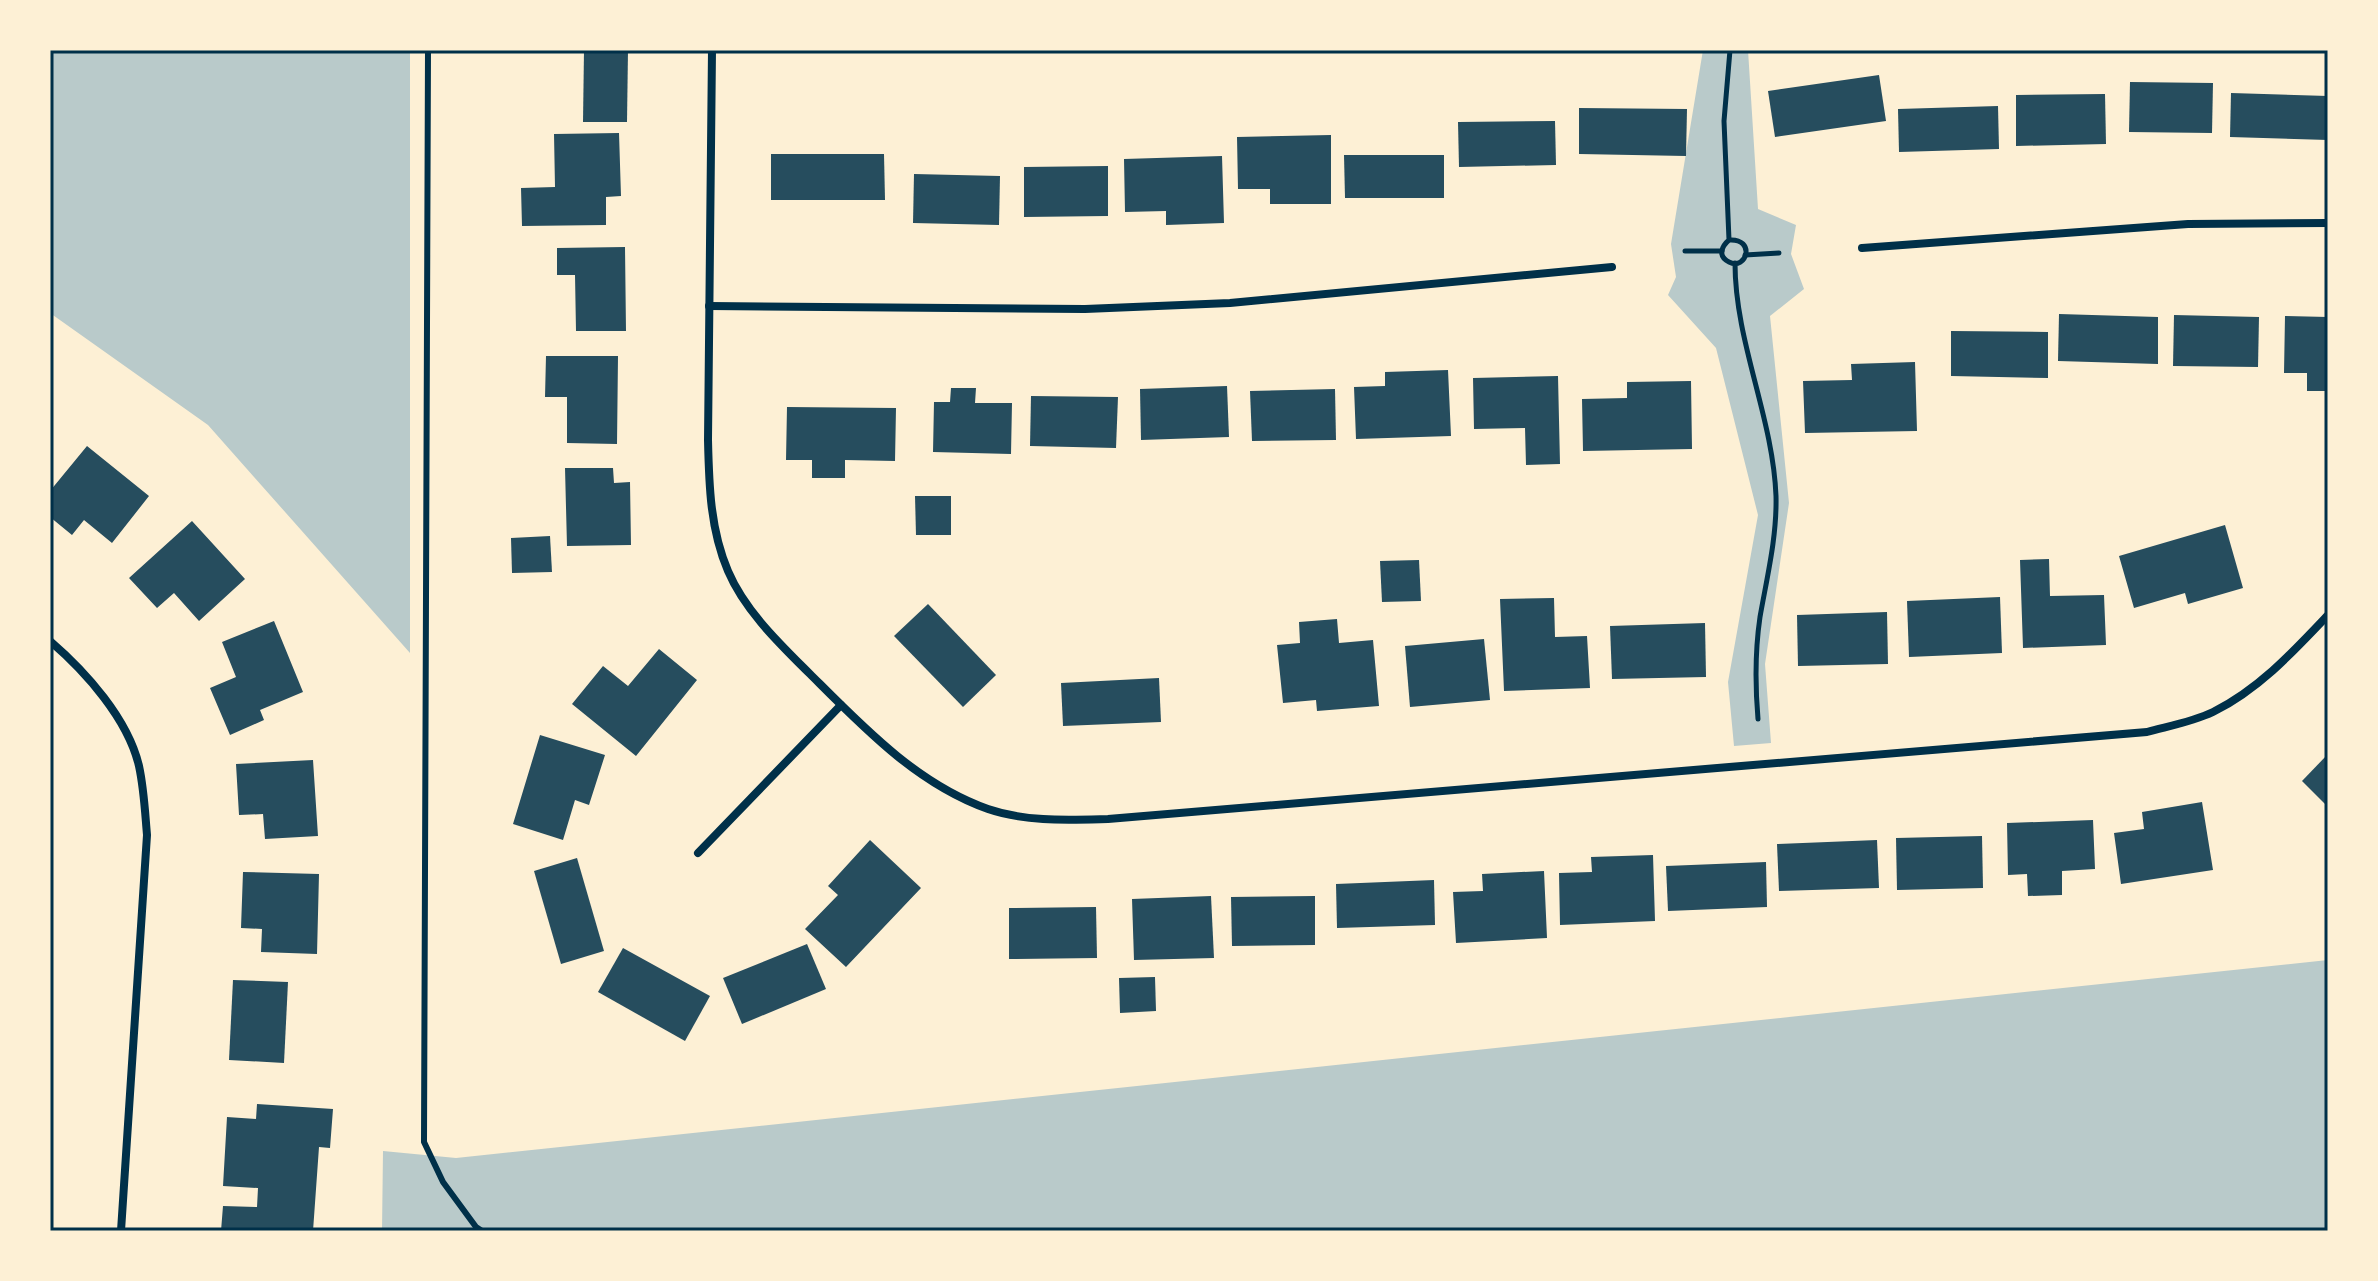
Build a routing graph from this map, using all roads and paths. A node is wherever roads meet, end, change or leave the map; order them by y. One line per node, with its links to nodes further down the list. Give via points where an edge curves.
1 (428, 50): 20 (lane, via 424,1142 443,1182)
2 (712, 50): 13 (street)
3 (1730, 50): 5 (path, via 1724,121)
4 (2328, 223): 6 (street, via 2188,224)
5 (1729, 240): 8 (path); 10 (path, via 1742,242)
6 (1862, 248)
7 (1685, 251): 8 (path)
8 (1722, 251): 11 (path)
9 (1779, 253): 10 (path)
10 (1745, 255): 11 (path)
11 (1735, 263): 17 (path, via 1735,290 1776,494 1754,672)
12 (1612, 267): 13 (street, via 1230,303 1085,309)
13 (709, 306): 16 (street, via 708,453 716,536 728,572 774,638)
14 (2328, 615): 16 (street, via 2238,698 2211,713 2147,732 1108,819 1022,817 960,798 898,757)
15 (50, 641): 19 (street, via 91,680 112,710 139,764 144,793 147,835)
16 (841, 705): 18 (street)
17 (1758, 719)
18 (698, 853)
19 (121, 1231)
20 (482, 1231)

